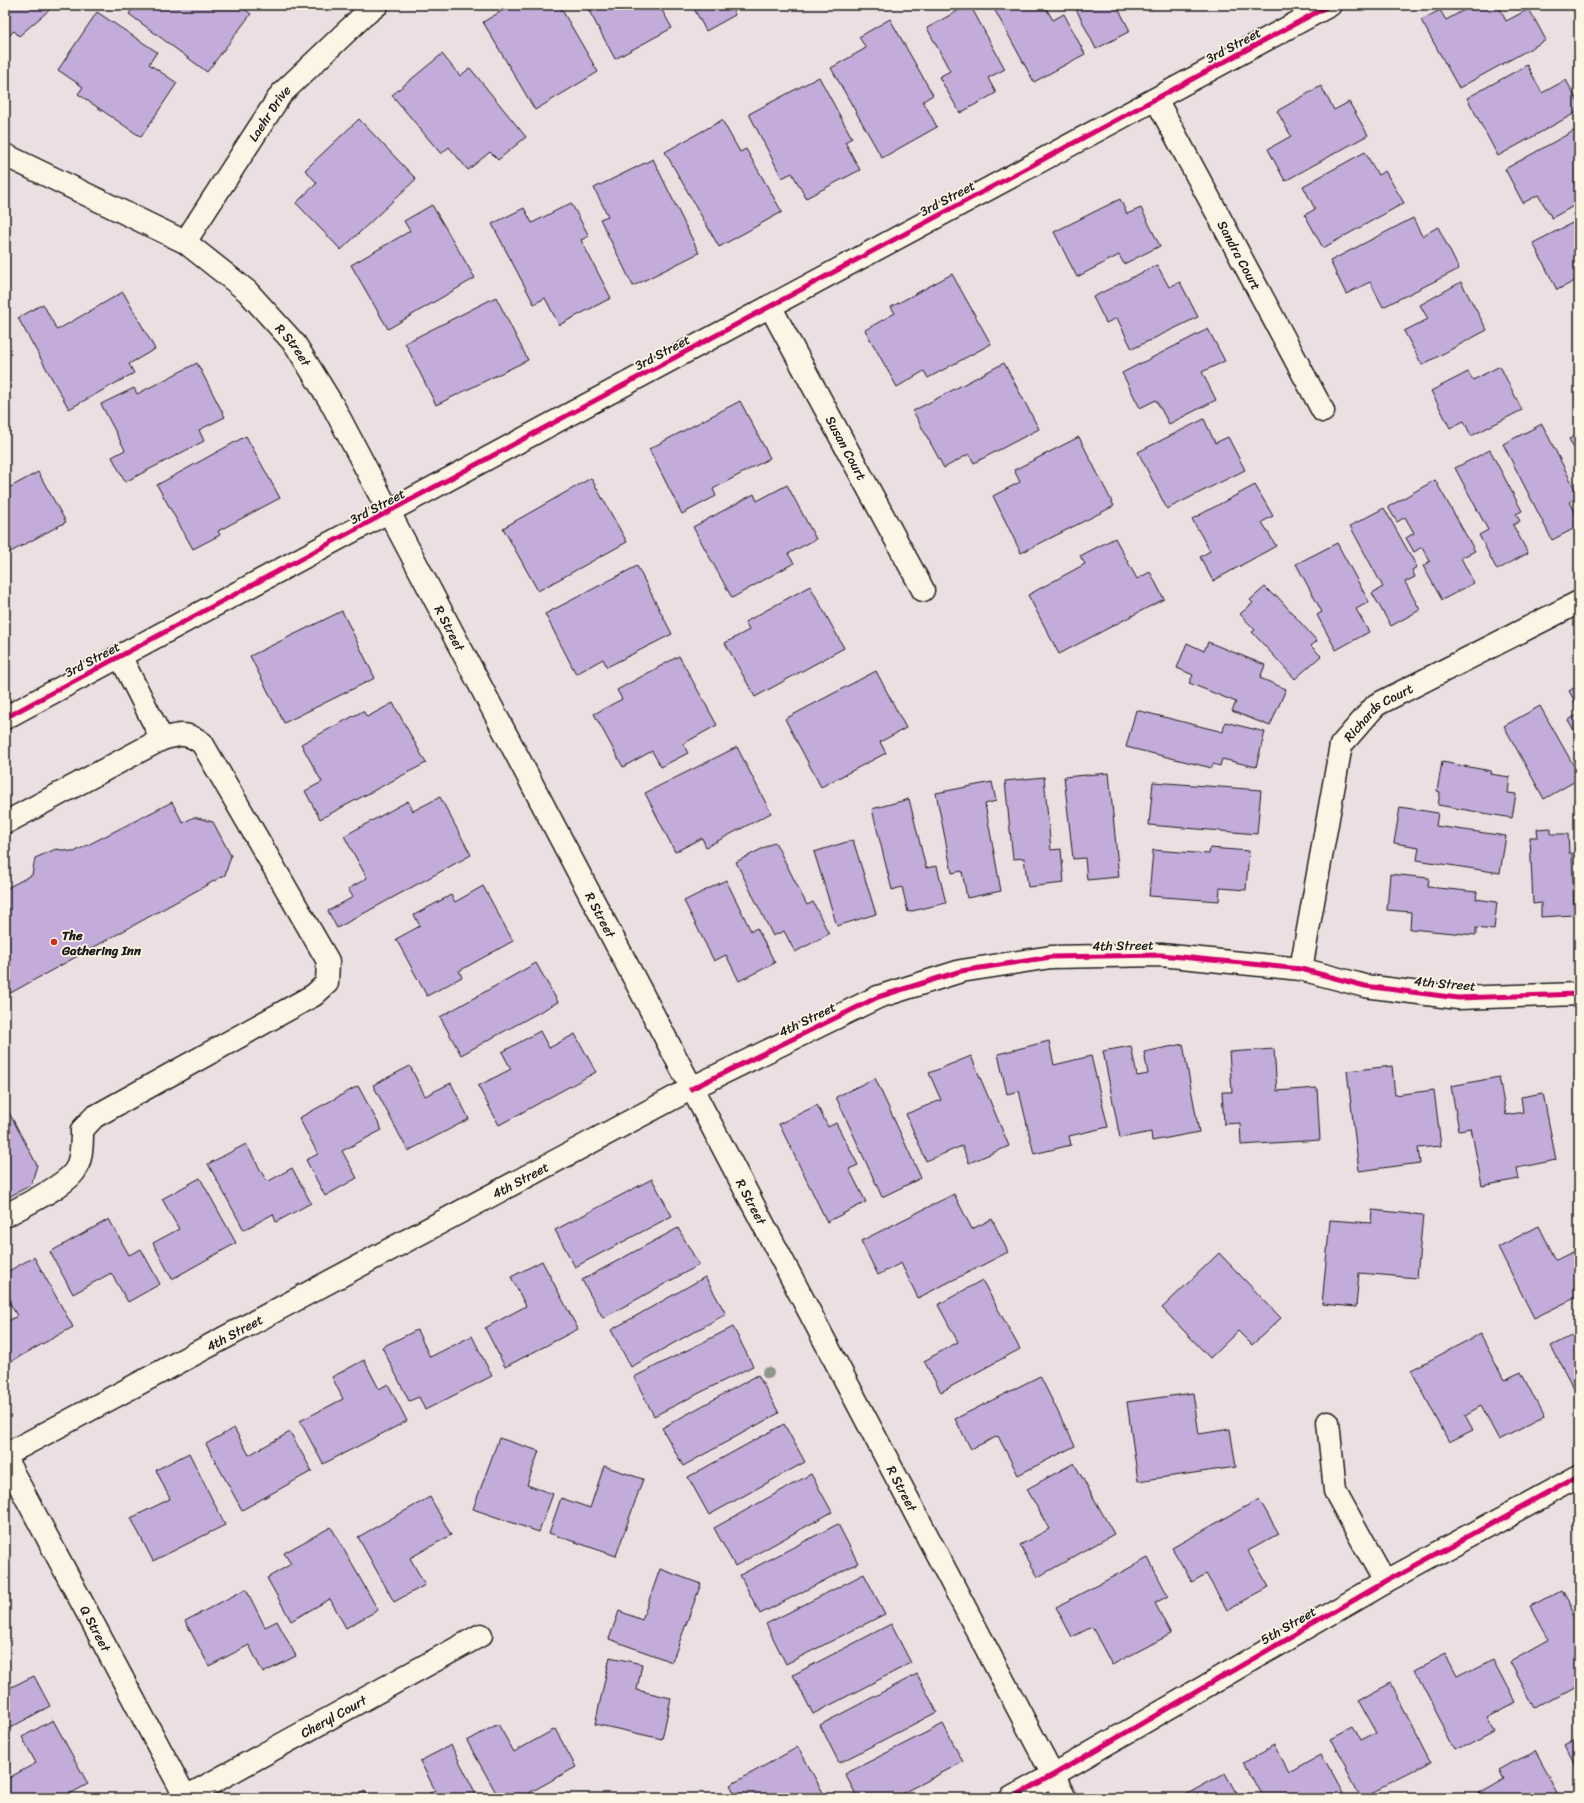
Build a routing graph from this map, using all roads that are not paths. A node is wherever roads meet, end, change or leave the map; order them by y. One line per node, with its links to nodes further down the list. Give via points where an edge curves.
1 (377, 5): 5 (street, Laehr Drive, via 281,94)
2 (1330, 5): 3 (street, 3rd Street)
3 (1156, 99): 6 (street, 3rd Street); 7 (street, Sandra Court)
4 (5, 155): 5 (street, R Street)
5 (185, 242): 8 (street, R Street, via 247,291 295,344 332,404)
6 (770, 306): 8 (street, 3rd Street); 9 (street, Susan Court)
7 (1323, 411)
8 (389, 512): 11 (street, 3rd Street); 17 (street, R Street)
9 (922, 590)
10 (1579, 602): 15 (street, Richards Court, via 1376,706 1341,745)
11 (120, 656): 12 (street, 3rd Street); 13 (street)
12 (5, 718)
13 (162, 739): 14 (street); 18 (street, via 179,734 193,736 202,743 328,961 327,983 314,995 94,1117 82,1130 82,1147 76,1170 56,1188)
14 (5, 823)
15 (1302, 969): 16 (street, 4th Street, via 1365,986 1458,998); 17 (street, 4th Street, via 1161,955 1051,957 961,971 878,997)
16 (1578, 997)
17 (691, 1089): 20 (street, 4th Street); 24 (street, R Street)
18 (5, 1216)
19 (1328, 1422): 22 (street, via 1335,1491)
20 (5, 1457): 25 (street, Q Street)
21 (1579, 1476): 22 (street, 5th Street)
22 (1385, 1582): 24 (street, 5th Street)
23 (481, 1635): 25 (street, Cheryl Court)
24 (1053, 1775): 26 (street, 5th Street); 27 (street, R Street)
25 (186, 1798)
26 (1010, 1798)
27 (1065, 1798)

